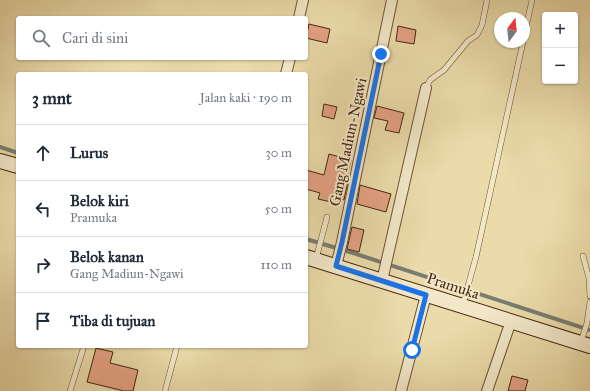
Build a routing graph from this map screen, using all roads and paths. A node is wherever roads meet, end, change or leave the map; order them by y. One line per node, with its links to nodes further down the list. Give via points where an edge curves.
1 (303, 0): 6 (street)
2 (392, 0): 16 (street, Gang Madiun-Ngawi)
3 (487, 0): 10 (lane, via 482,25 477,35 468,41 444,70 430,80)
4 (532, 0): 5 (lane)
5 (529, 12)
6 (299, 16)
7 (522, 48): 20 (lane)
8 (290, 60): 9 (street)
9 (286, 72)
10 (426, 88): 17 (street)
11 (0, 161): 12 (street)
12 (16, 165)
13 (327, 217): 14 (lane, via 322,238)
14 (313, 256): 16 (street, Pramuka)
15 (583, 256): 19 (lane, via 589,278)
16 (337, 261): 17 (street, Pramuka)
17 (384, 275): 18 (street, Pramuka)
18 (426, 295): 20 (street, Pramuka); 28 (street)
19 (590, 296)
20 (464, 302): 22 (street, Pramuka)
21 (590, 302): 23 (lane)
22 (511, 321): 23 (street, Pramuka); 29 (street)
23 (584, 341)
24 (83, 348): 26 (lane)
25 (176, 348): 27 (lane)
26 (70, 391)
27 (165, 391)
28 (401, 391)
29 (487, 391)

